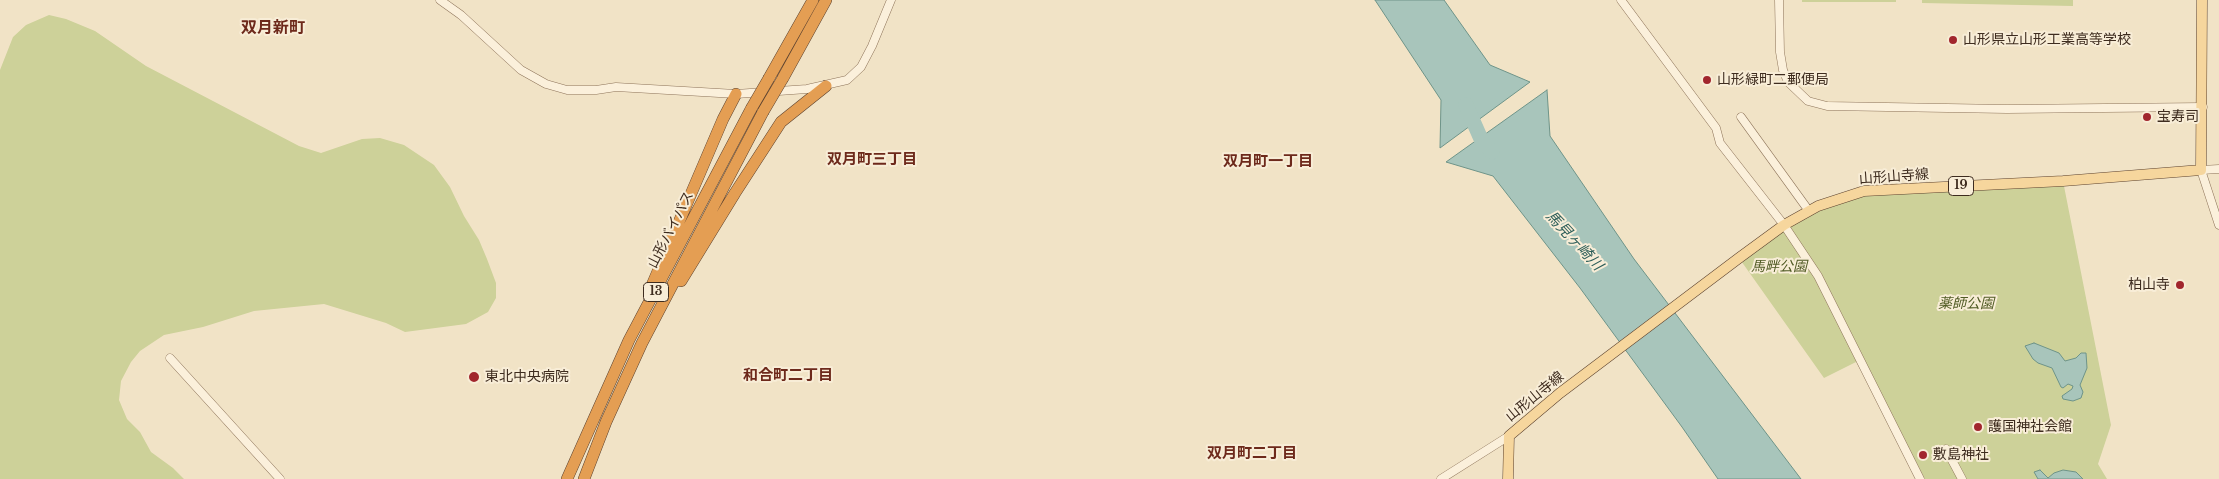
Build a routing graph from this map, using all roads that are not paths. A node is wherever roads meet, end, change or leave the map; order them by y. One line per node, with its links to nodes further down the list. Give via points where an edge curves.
1 (440, 0): 9 (street, via 521,70 546,84 567,90 616,87)
2 (813, 0): 17 (highway, 山形バイパス / 13, bridge, via 751,109)
3 (826, 0): 18 (highway, 山形バイパス / 13, bridge, via 763,112)
4 (891, 0): 8 (street, via 861,68 847,80)
5 (1621, 0): 15 (street, via 1716,128 1720,143)
6 (1780, 0): 10 (street, via 1780,52 1788,82 1808,101 1827,106 2006,109)
7 (2202, 0): 10 (main road)
8 (826, 86): 9 (street); 18 (highway, via 781,122)
9 (736, 94): 17 (highway)
10 (2203, 107): 13 (main road)
11 (1741, 117): 14 (street)
12 (2219, 169): 13 (street)
13 (2201, 170): 14 (main road, 山形山寺線 / 19, via 1864,191); 16 (street)
14 (1809, 211): 15 (main road, 山形山寺線 / 19)
15 (1784, 225): 20 (main road, 山形山寺線 / 19); 27 (street, via 1818,276)
16 (2219, 225)
17 (629, 340): 23 (highway, 山形バイパス / 13)
18 (642, 343): 24 (highway, 山形バイパス / 13)
19 (170, 358): 22 (street)
20 (1509, 436): 25 (street); 26 (main road, 山形山寺線)
21 (1946, 449): 28 (street)
22 (280, 479)
23 (568, 479)
24 (584, 479)
25 (1441, 479)
26 (1508, 479)
27 (1920, 479)
28 (1962, 479)

